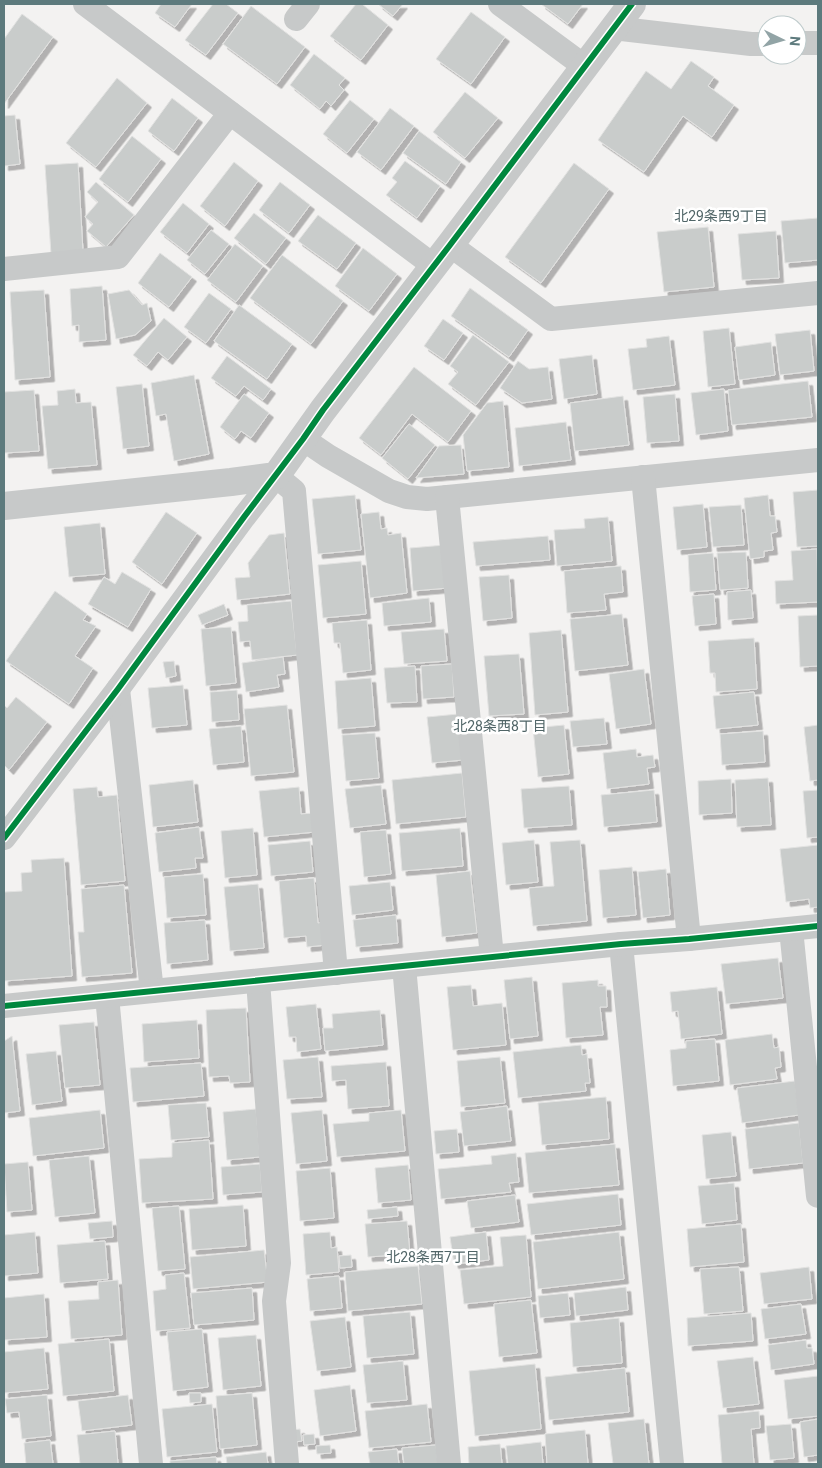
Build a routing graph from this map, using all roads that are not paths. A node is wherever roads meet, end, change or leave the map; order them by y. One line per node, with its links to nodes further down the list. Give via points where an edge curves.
1 (85, 4): 7 (street)
2 (500, 4): 6 (street)
3 (632, 4): 4 (street)
4 (613, 28): 5 (street); 6 (street)
5 (757, 44)
6 (584, 66): 8 (street)
7 (230, 113): 9 (street); 10 (street, via 118,257)
8 (450, 245): 9 (street); 11 (street, via 551,319)
9 (434, 266): 12 (street)
10 (4, 269)
11 (818, 293)
12 (303, 439): 14 (street); 16 (street, via 389,492 427,499)
13 (818, 460): 15 (street)
14 (276, 476): 17 (street); 18 (street); 26 (street, via 294,491)
15 (642, 477): 16 (street); 22 (street)
16 (447, 496): 24 (street)
17 (4, 506)
18 (118, 689): 19 (street); 28 (street)
19 (4, 838)
20 (818, 926): 21 (street)
21 (792, 928): 22 (street); 31 (street)
22 (689, 939): 23 (street)
23 (620, 944): 24 (street); 35 (street)
24 (492, 957): 25 (street)
25 (404, 966): 26 (street); 34 (street)
26 (336, 973): 27 (street)
27 (258, 981): 28 (street); 33 (street, via 279,1263 274,1301)
28 (152, 991): 29 (street)
29 (107, 996): 30 (street); 32 (street)
30 (4, 1006)
31 (818, 1196)
32 (151, 1464)
33 (287, 1464)
34 (449, 1464)
35 (672, 1464)

